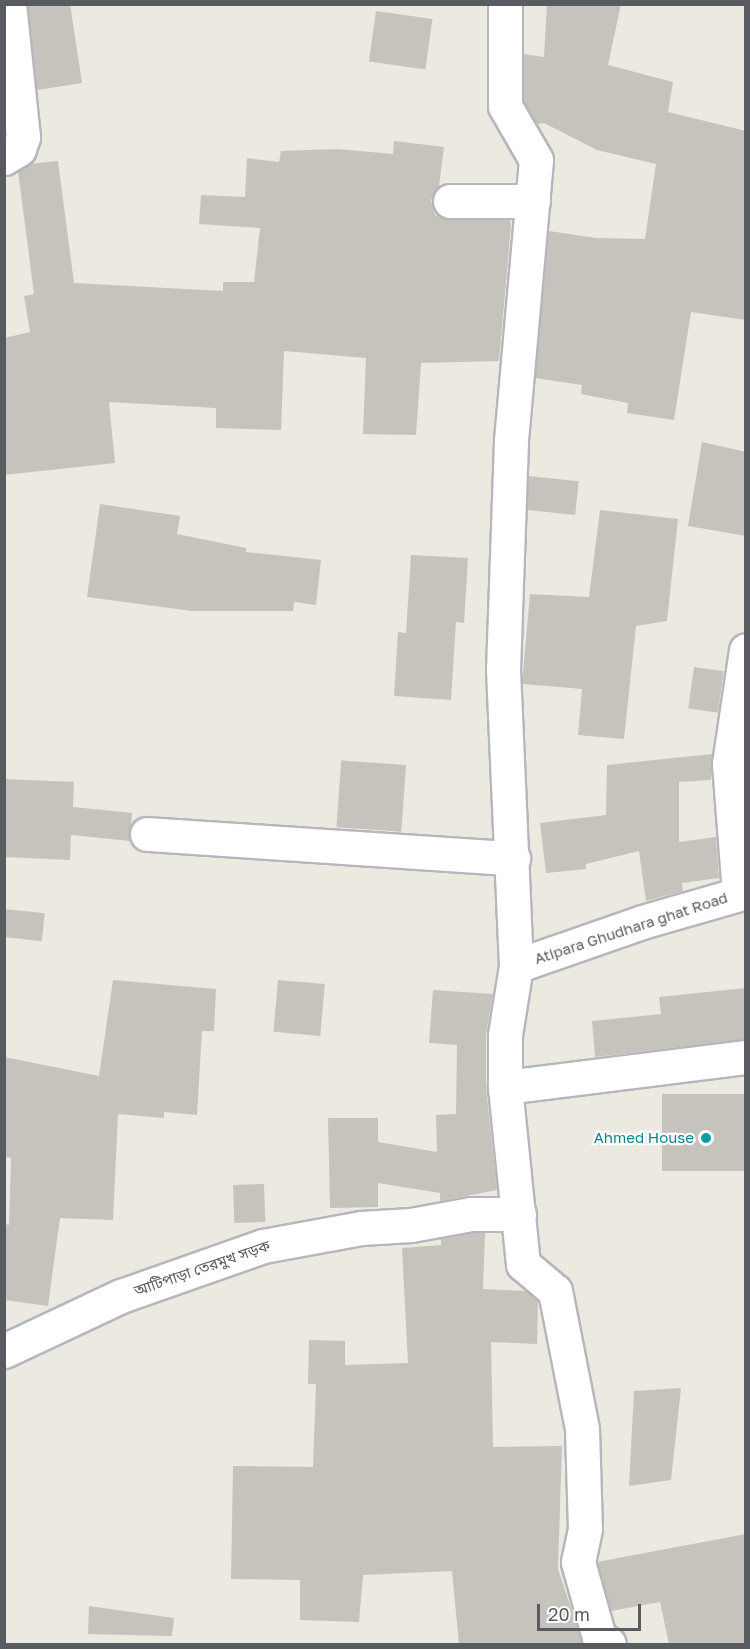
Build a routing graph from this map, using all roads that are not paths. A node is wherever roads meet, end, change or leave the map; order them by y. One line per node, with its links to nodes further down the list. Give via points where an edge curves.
1 (9, 4): 3 (street, via 23,137 19,148)
2 (505, 4): 5 (street, via 505,106 536,160)
3 (4, 158)
4 (450, 201): 5 (street)
5 (533, 201): 8 (street, via 511,441 503,669)
6 (746, 650): 9 (street, via 729,764)
7 (147, 834): 8 (street)
8 (513, 858): 10 (street)
9 (742, 892): 10 (street, Atipara Ghudhara ghat Road)
10 (516, 966): 12 (street, via 505,1035)
11 (746, 1057): 12 (street)
12 (505, 1087): 13 (street)
13 (519, 1214): 14 (street, আটিপাড়া তেরমুখ সড়ক, via 471,1214 263,1246 121,1296); 15 (street, via 523,1264 555,1291 571,1365 582,1429 585,1529 578,1562 599,1636)
14 (4, 1351)
15 (609, 1644)

